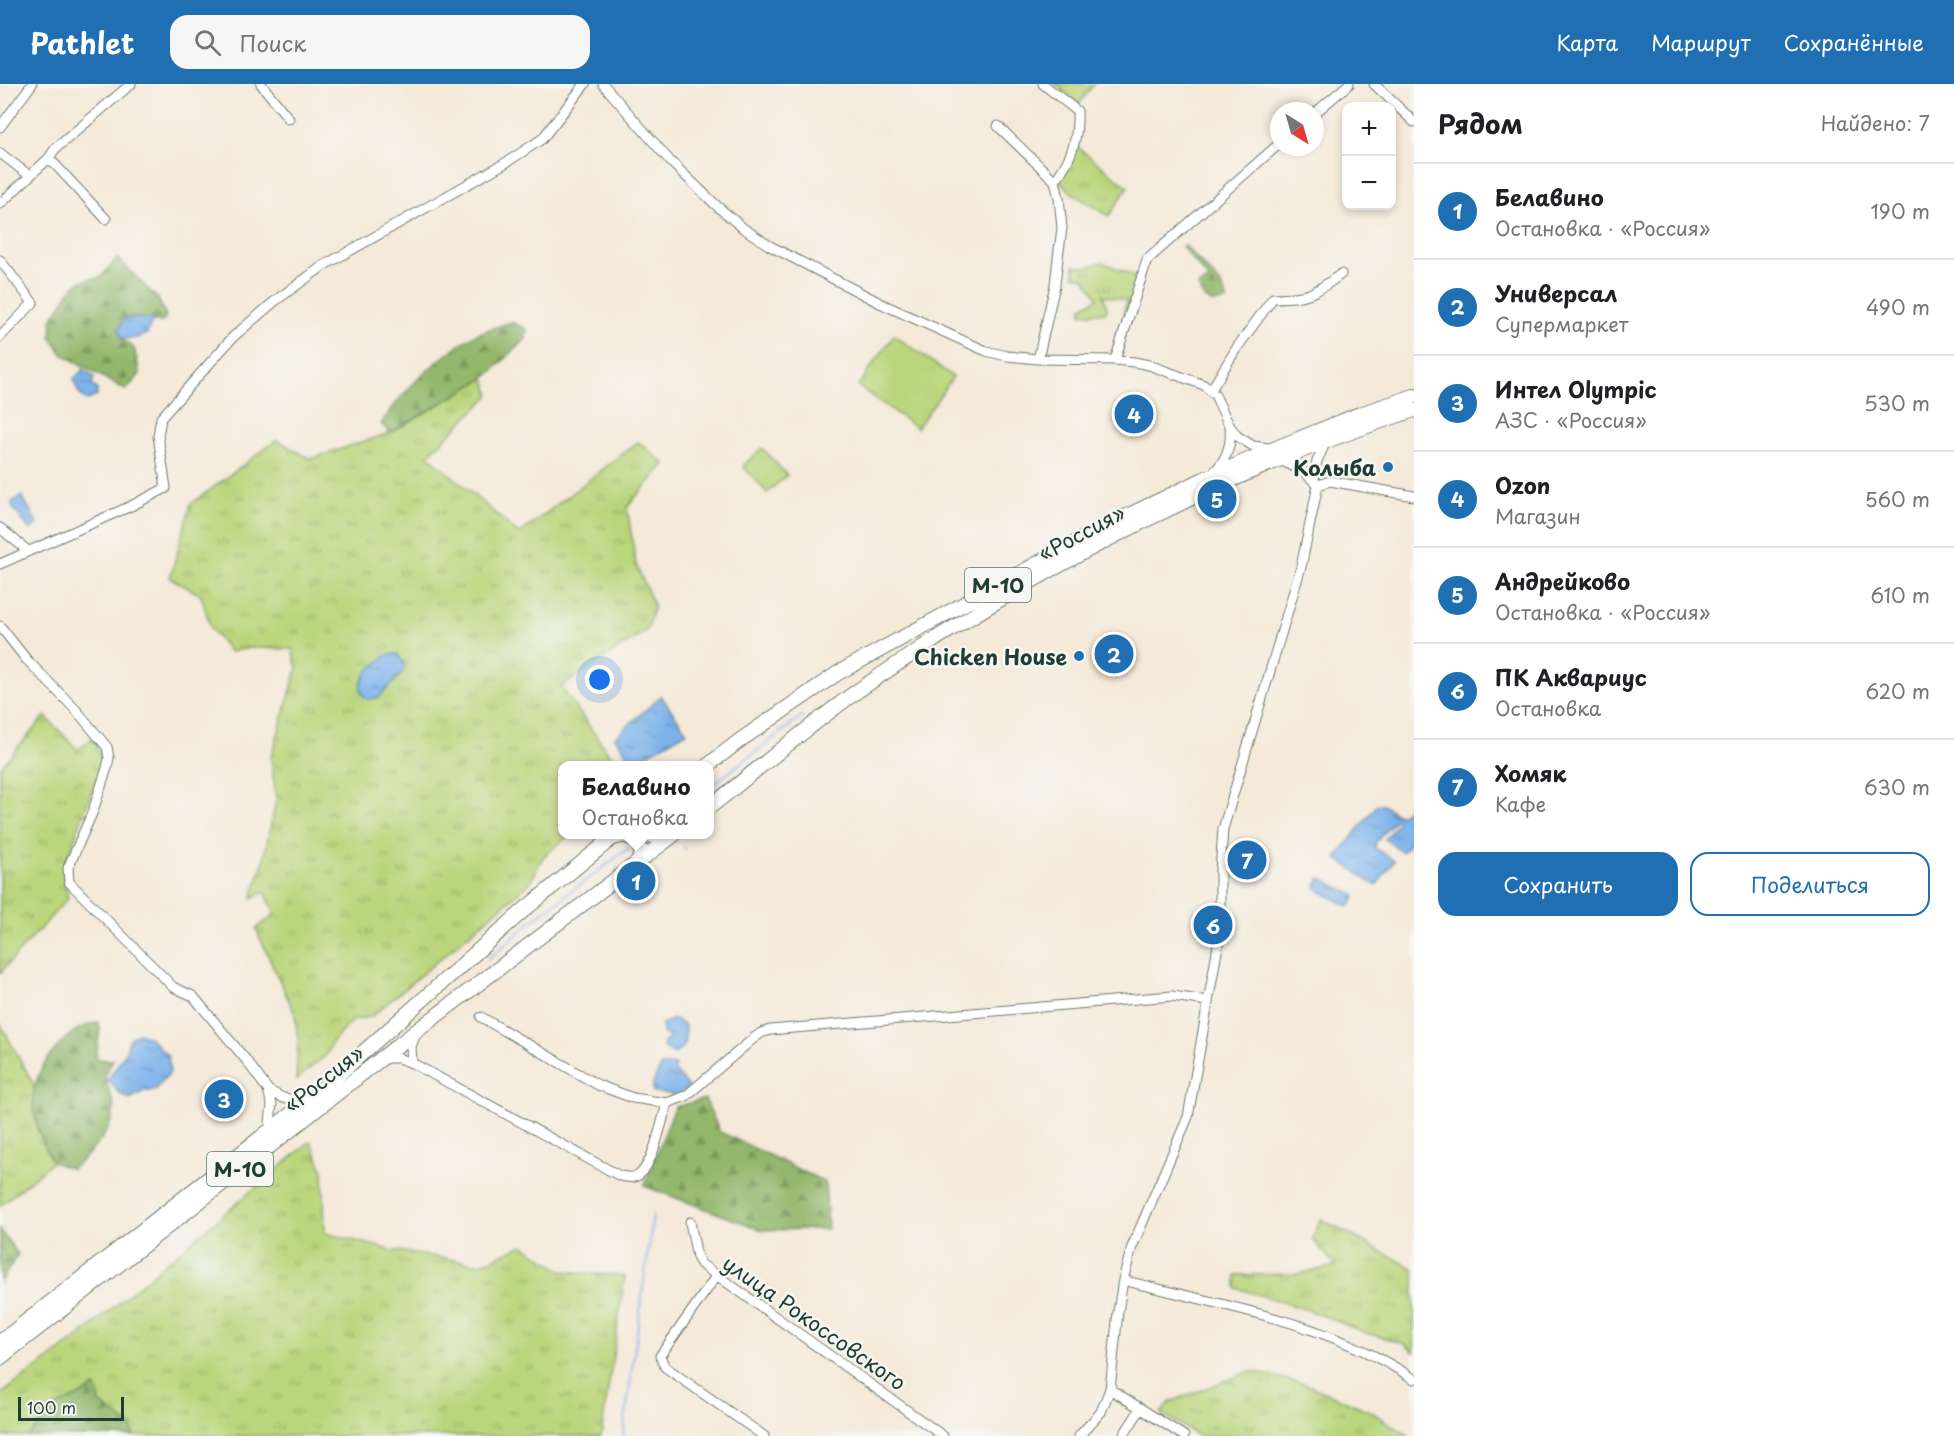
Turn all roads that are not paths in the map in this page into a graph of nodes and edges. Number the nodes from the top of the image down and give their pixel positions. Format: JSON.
{"nodes":[{"id":1,"x":32,"y":84,"type":"edge"},
{"id":2,"x":131,"y":84,"type":"edge"},
{"id":3,"x":261,"y":84,"type":"edge"},
{"id":4,"x":585,"y":84,"type":"edge"},
{"id":5,"x":603,"y":84,"type":"edge"},
{"id":6,"x":1043,"y":84,"type":"edge"},
{"id":7,"x":1348,"y":84,"type":"edge"},
{"id":8,"x":1374,"y":84,"type":"edge"},
{"id":9,"x":1324,"y":104,"type":"edge"},
{"id":10,"x":289,"y":119,"type":"dead end"},
{"id":11,"x":1414,"y":122,"type":"edge"},
{"id":12,"x":998,"y":126,"type":"dead end"},
{"id":13,"x":0,"y":127,"type":"edge"},
{"id":14,"x":1270,"y":152,"type":"edge"},
{"id":15,"x":0,"y":153,"type":"edge"},
{"id":16,"x":49,"y":158,"type":"junction"},
{"id":17,"x":30,"y":176,"type":"junction"},
{"id":18,"x":1055,"y":181,"type":"junction"},
{"id":19,"x":0,"y":204,"type":"edge"},
{"id":20,"x":106,"y":219,"type":"dead end"},
{"id":21,"x":0,"y":260,"type":"edge"},
{"id":22,"x":1341,"y":274,"type":"dead end"},
{"id":23,"x":0,"y":337,"type":"edge"},
{"id":24,"x":1038,"y":359,"type":"junction"},
{"id":25,"x":1115,"y":360,"type":"junction"},
{"id":26,"x":1211,"y":390,"type":"junction"},
{"id":27,"x":1414,"y":396,"type":"edge"},
{"id":28,"x":1414,"y":410,"type":"edge"},
{"id":29,"x":1390,"y":417,"type":"junction"},
{"id":30,"x":1229,"y":425,"type":"junction"},
{"id":31,"x":1281,"y":446,"type":"junction"},
{"id":32,"x":1323,"y":448,"type":"junction"},
{"id":33,"x":1286,"y":463,"type":"junction"},
{"id":34,"x":1204,"y":479,"type":"junction"},
{"id":35,"x":1316,"y":482,"type":"junction"},
{"id":36,"x":1414,"y":496,"type":"edge"},
{"id":37,"x":0,"y":528,"type":"edge"},
{"id":38,"x":28,"y":551,"type":"junction"},
{"id":39,"x":0,"y":564,"type":"edge"},
{"id":40,"x":1051,"y":571,"type":"junction"},
{"id":41,"x":0,"y":627,"type":"edge"},
{"id":42,"x":712,"y":761,"type":"edge"},
{"id":43,"x":714,"y":804,"type":"edge"},
{"id":44,"x":611,"y":839,"type":"edge"},
{"id":45,"x":634,"y":839,"type":"edge"},
{"id":46,"x":668,"y":839,"type":"edge"},
{"id":47,"x":637,"y":864,"type":"junction"},
{"id":48,"x":1208,"y":1001,"type":"junction"},
{"id":49,"x":412,"y":1011,"type":"junction"},
{"id":50,"x":481,"y":1017,"type":"dead end"},
{"id":51,"x":419,"y":1029,"type":"junction"},
{"id":52,"x":381,"y":1059,"type":"junction"},
{"id":53,"x":412,"y":1063,"type":"junction"},
{"id":54,"x":268,"y":1090,"type":"junction"},
{"id":55,"x":298,"y":1100,"type":"junction"},
{"id":56,"x":667,"y":1103,"type":"junction"},
{"id":57,"x":270,"y":1122,"type":"junction"},
{"id":58,"x":250,"y":1146,"type":"junction"},
{"id":59,"x":690,"y":1222,"type":"dead end"},
{"id":60,"x":717,"y":1275,"type":"junction"},
{"id":61,"x":1123,"y":1280,"type":"junction"},
{"id":62,"x":0,"y":1342,"type":"edge"},
{"id":63,"x":0,"y":1358,"type":"edge"},
{"id":64,"x":1414,"y":1379,"type":"edge"},
{"id":65,"x":1110,"y":1389,"type":"junction"},
{"id":66,"x":1141,"y":1408,"type":"junction"},
{"id":67,"x":764,"y":1436,"type":"edge"},
{"id":68,"x":943,"y":1436,"type":"edge"},
{"id":69,"x":1079,"y":1436,"type":"edge"},
{"id":70,"x":1123,"y":1436,"type":"edge"},
{"id":71,"x":1184,"y":1436,"type":"edge"}],
"edges":[{"from":1,"to":13,"type":"street"},
{"from":2,"to":16,"type":"street"},
{"from":3,"to":10,"type":"street"},
{"from":4,"to":38,"type":"street"},
{"from":5,"to":24,"type":"street"},
{"from":6,"to":18,"type":"street"},
{"from":7,"to":9,"type":"street"},
{"from":8,"to":11,"type":"street"},
{"from":12,"to":18,"type":"street"},
{"from":14,"to":25,"type":"street"},
{"from":15,"to":17,"type":"street"},
{"from":16,"to":17,"type":"street"},
{"from":16,"to":20,"type":"street"},
{"from":17,"to":19,"type":"street"},
{"from":18,"to":24,"type":"street"},
{"from":21,"to":23,"type":"street"},
{"from":22,"to":26,"type":"street"},
{"from":24,"to":25,"type":"street"},
{"from":25,"to":26,"type":"street"},
{"from":26,"to":30,"type":"street"},
{"from":27,"to":31,"type":"highway","name":"«Россия»","number":"М-10"},
{"from":28,"to":29,"type":"highway","name":"«Россия»","number":"М-10"},
{"from":29,"to":32,"type":"highway"},
{"from":29,"to":40,"type":"highway","name":"«Россия»","number":"М-10"},
{"from":30,"to":31,"type":"street"},
{"from":30,"to":34,"type":"street"},
{"from":31,"to":34,"type":"highway","name":"«Россия»","number":"М-10"},
{"from":32,"to":33,"type":"highway"},
{"from":32,"to":35,"type":"street"},
{"from":33,"to":35,"type":"street"},
{"from":33,"to":40,"type":"highway"},
{"from":34,"to":42,"type":"highway","name":"«Россия»","number":"М-10"},
{"from":35,"to":36,"type":"street"},
{"from":35,"to":48,"type":"street"},
{"from":37,"to":38,"type":"street"},
{"from":38,"to":39,"type":"street"},
{"from":40,"to":43,"type":"highway","name":"«Россия»","number":"М-10"},
{"from":41,"to":54,"type":"street"},
{"from":44,"to":49,"type":"highway","name":"«Россия»","number":"М-10"},
{"from":45,"to":47,"type":"highway"},
{"from":46,"to":47,"type":"highway","name":"«Россия»","number":"М-10"},
{"from":47,"to":51,"type":"highway","name":"«Россия»","number":"М-10"},
{"from":48,"to":56,"type":"street"},
{"from":48,"to":61,"type":"street"},
{"from":49,"to":55,"type":"highway"},
{"from":49,"to":58,"type":"highway","name":"«Россия»","number":"М-10"},
{"from":50,"to":56,"type":"street"},
{"from":51,"to":52,"type":"highway","name":"«Россия»","number":"М-10"},
{"from":51,"to":53,"type":"street"},
{"from":52,"to":53,"type":"street"},
{"from":52,"to":63,"type":"highway","name":"«Россия»","number":"М-10"},
{"from":53,"to":56,"type":"street"},
{"from":54,"to":55,"type":"street"},
{"from":54,"to":57,"type":"street"},
{"from":55,"to":57,"type":"highway"},
{"from":57,"to":58,"type":"highway"},
{"from":58,"to":62,"type":"highway","name":"«Россия»","number":"М-10"},
{"from":59,"to":60,"type":"street","name":"улица Рокоссовского"},
{"from":60,"to":67,"type":"street"},
{"from":60,"to":68,"type":"street","name":"улица Рокоссовского"},
{"from":61,"to":64,"type":"street"},
{"from":61,"to":65,"type":"street"},
{"from":65,"to":66,"type":"street"},
{"from":65,"to":69,"type":"street"},
{"from":66,"to":70,"type":"street"},
{"from":66,"to":71,"type":"street"}]}
